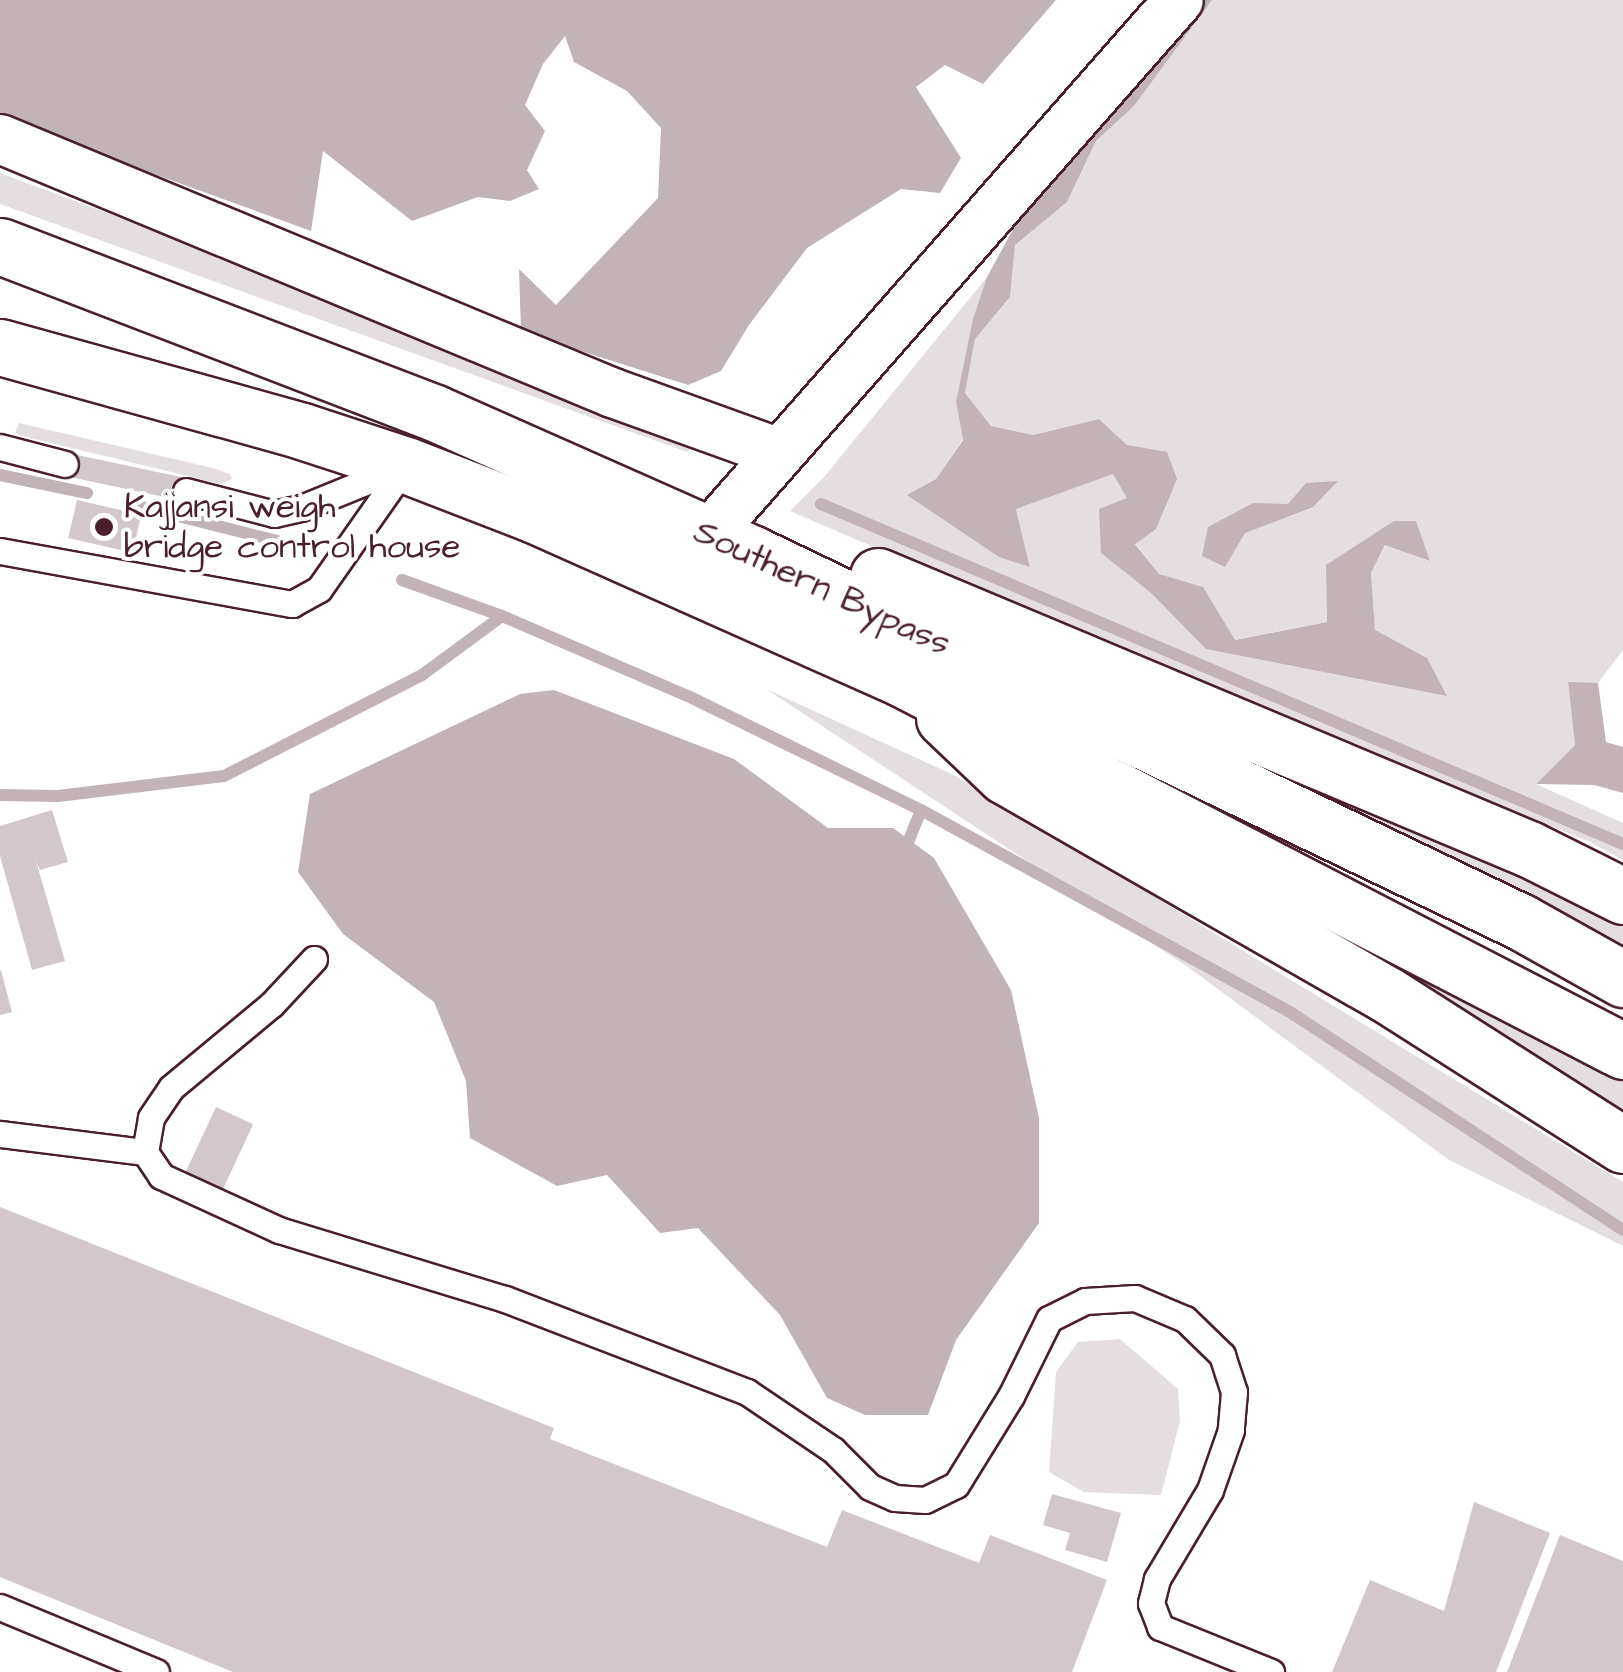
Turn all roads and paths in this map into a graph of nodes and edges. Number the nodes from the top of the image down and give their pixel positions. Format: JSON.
{"nodes":[{"id":1,"x":1178,"y":0,"type":"edge"},
{"id":2,"x":0,"y":139,"type":"edge"},
{"id":3,"x":0,"y":246,"type":"edge"},
{"id":4,"x":0,"y":347,"type":"edge"},
{"id":5,"x":0,"y":447,"type":"edge"},
{"id":6,"x":780,"y":454,"type":"junction"},
{"id":7,"x":64,"y":464,"type":"dead end"},
{"id":8,"x":406,"y":465,"type":"junction"},
{"id":9,"x":186,"y":491,"type":"dead end"},
{"id":10,"x":731,"y":544,"type":"junction"},
{"id":11,"x":0,"y":551,"type":"edge"},
{"id":12,"x":901,"y":678,"type":"junction"},
{"id":13,"x":1623,"y":896,"type":"edge"},
{"id":14,"x":314,"y":959,"type":"dead end"},
{"id":15,"x":1623,"y":979,"type":"edge"},
{"id":16,"x":1623,"y":1051,"type":"edge"},
{"id":17,"x":0,"y":1134,"type":"edge"},
{"id":18,"x":1623,"y":1144,"type":"edge"},
{"id":19,"x":145,"y":1152,"type":"junction"},
{"id":20,"x":0,"y":1608,"type":"edge"},
{"id":21,"x":156,"y":1672,"type":"edge"},
{"id":22,"x":1271,"y":1672,"type":"edge"}],
"edges":[{"from":1,"to":6,"type":"street"},
{"from":2,"to":6,"type":"street"},
{"from":3,"to":10,"type":"highway","name":"Southern Bypass"},
{"from":4,"to":8,"type":"highway","name":"Southern Bypass"},
{"from":5,"to":7,"type":"lane"},
{"from":6,"to":10,"type":"street"},
{"from":8,"to":9,"type":"lane"},
{"from":8,"to":11,"type":"lane"},
{"from":8,"to":12,"type":"highway","name":"Southern Bypass"},
{"from":10,"to":13,"type":"highway"},
{"from":10,"to":15,"type":"highway","name":"Southern Bypass"},
{"from":12,"to":16,"type":"highway","name":"Southern Bypass"},
{"from":12,"to":18,"type":"highway"},
{"from":14,"to":19,"type":"lane"},
{"from":17,"to":19,"type":"lane"},
{"from":19,"to":22,"type":"lane"},
{"from":20,"to":21,"type":"lane"}]}
